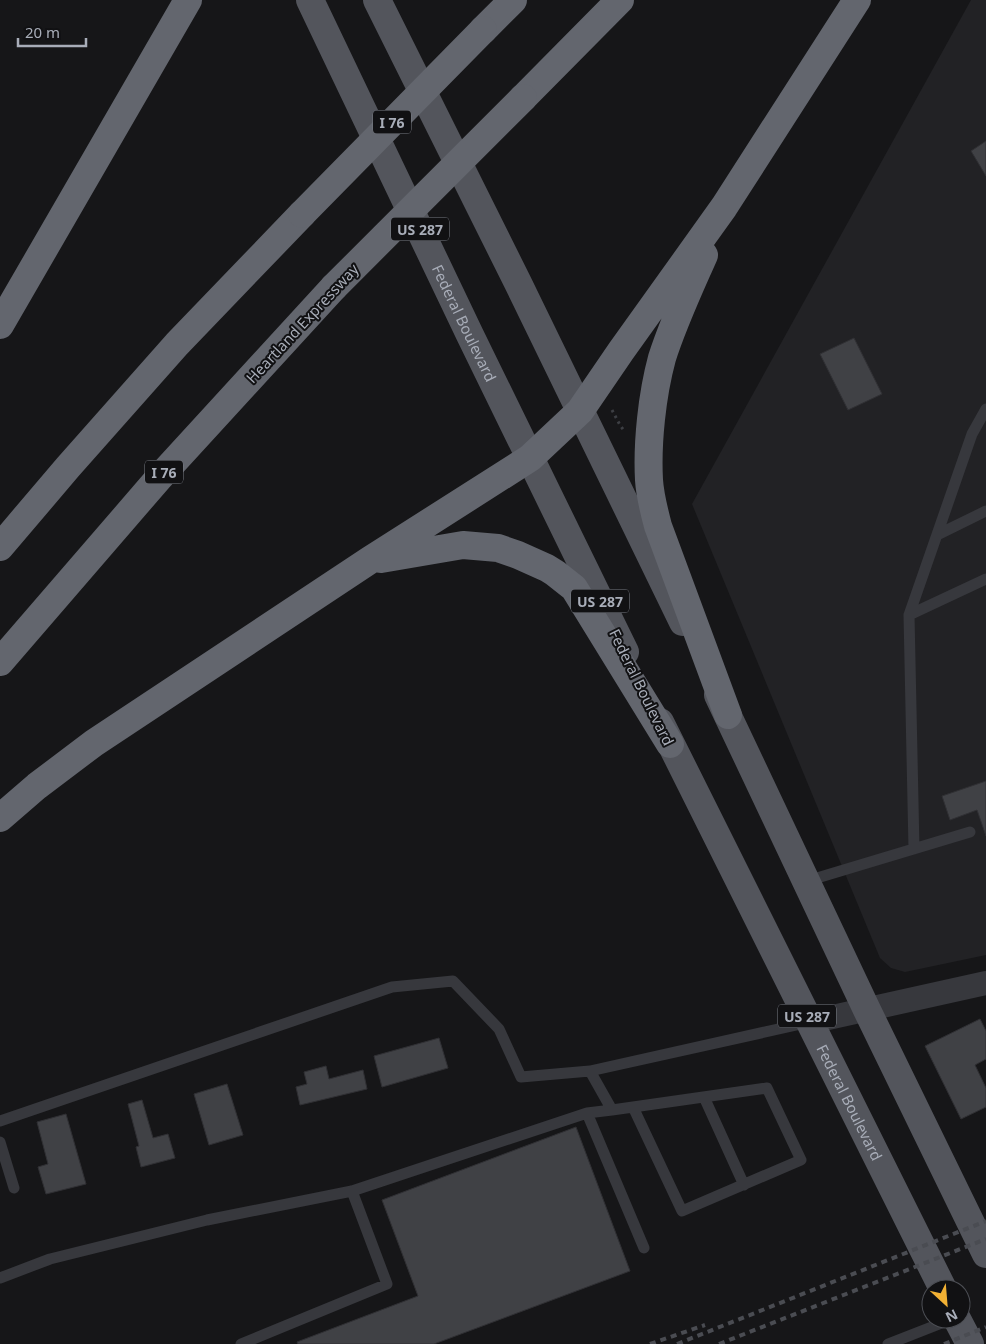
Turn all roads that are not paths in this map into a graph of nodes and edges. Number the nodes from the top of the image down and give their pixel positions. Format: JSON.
{"nodes":[{"id":1,"x":165,"y":0,"type":"edge"},
{"id":2,"x":188,"y":0,"type":"edge"},
{"id":3,"x":310,"y":0,"type":"edge"},
{"id":4,"x":377,"y":0,"type":"edge"},
{"id":5,"x":513,"y":0,"type":"edge"},
{"id":6,"x":620,"y":0,"type":"edge"},
{"id":7,"x":857,"y":0,"type":"edge"},
{"id":8,"x":140,"y":84,"type":"junction"},
{"id":9,"x":724,"y":207,"type":"junction"},
{"id":10,"x":0,"y":324,"type":"edge"},
{"id":11,"x":986,"y":408,"type":"edge"},
{"id":12,"x":580,"y":411,"type":"junction"},
{"id":13,"x":530,"y":458,"type":"junction"},
{"id":14,"x":986,"y":511,"type":"edge"},
{"id":15,"x":937,"y":535,"type":"junction"},
{"id":16,"x":0,"y":547,"type":"edge"},
{"id":17,"x":370,"y":560,"type":"junction"},
{"id":18,"x":986,"y":579,"type":"edge"},
{"id":19,"x":909,"y":615,"type":"junction"},
{"id":20,"x":0,"y":662,"type":"edge"},
{"id":21,"x":728,"y":716,"type":"junction"},
{"id":22,"x":670,"y":744,"type":"junction"},
{"id":23,"x":0,"y":818,"type":"edge"},
{"id":24,"x":970,"y":832,"type":"dead end"},
{"id":25,"x":914,"y":849,"type":"junction"},
{"id":26,"x":807,"y":881,"type":"junction"},
{"id":27,"x":986,"y":983,"type":"edge"},
{"id":28,"x":867,"y":1010,"type":"junction"},
{"id":29,"x":810,"y":1022,"type":"junction"},
{"id":30,"x":590,"y":1071,"type":"junction"},
{"id":31,"x":704,"y":1097,"type":"junction"},
{"id":32,"x":633,"y":1107,"type":"junction"},
{"id":33,"x":612,"y":1110,"type":"junction"},
{"id":34,"x":587,"y":1113,"type":"junction"},
{"id":35,"x":0,"y":1121,"type":"edge"},
{"id":36,"x":0,"y":1142,"type":"edge"},
{"id":37,"x":744,"y":1185,"type":"junction"},
{"id":38,"x":14,"y":1188,"type":"dead end"},
{"id":39,"x":352,"y":1191,"type":"junction"},
{"id":40,"x":644,"y":1248,"type":"dead end"},
{"id":41,"x":986,"y":1254,"type":"edge"},
{"id":42,"x":0,"y":1278,"type":"edge"},
{"id":43,"x":938,"y":1279,"type":"edge"},
{"id":44,"x":926,"y":1329,"type":"edge"},
{"id":45,"x":962,"y":1329,"type":"edge"},
{"id":46,"x":241,"y":1344,"type":"edge"},
{"id":47,"x":888,"y":1344,"type":"edge"},
{"id":48,"x":970,"y":1344,"type":"edge"}],
"edges":[{"from":1,"to":8,"type":"highway"},
{"from":2,"to":8,"type":"highway"},
{"from":3,"to":13,"type":"main road","name":"Federal Boulevard","number":"US 287"},
{"from":4,"to":12,"type":"main road"},
{"from":5,"to":16,"type":"highway","number":"I 76","bridge":true},
{"from":6,"to":20,"type":"highway","name":"Heartland Expressway","number":"I 76","bridge":true},
{"from":7,"to":9,"type":"highway"},
{"from":8,"to":10,"type":"highway"},
{"from":9,"to":12,"type":"highway"},
{"from":9,"to":21,"type":"highway"},
{"from":11,"to":15,"type":"lane"},
{"from":12,"to":13,"type":"highway"},
{"from":12,"to":21,"type":"main road"},
{"from":13,"to":17,"type":"highway"},
{"from":13,"to":22,"type":"main road","name":"Federal Boulevard","number":"US 287"},
{"from":14,"to":15,"type":"lane"},
{"from":15,"to":19,"type":"lane"},
{"from":17,"to":22,"type":"highway"},
{"from":17,"to":23,"type":"highway"},
{"from":18,"to":19,"type":"lane"},
{"from":19,"to":25,"type":"lane"},
{"from":21,"to":26,"type":"main road"},
{"from":22,"to":29,"type":"main road","name":"Federal Boulevard","number":"US 287"},
{"from":24,"to":25,"type":"lane"},
{"from":25,"to":26,"type":"lane"},
{"from":26,"to":28,"type":"main road"},
{"from":27,"to":28,"type":"street"},
{"from":28,"to":29,"type":"street"},
{"from":28,"to":41,"type":"main road"},
{"from":29,"to":30,"type":"lane"},
{"from":29,"to":43,"type":"main road","name":"Federal Boulevard","number":"US 287"},
{"from":30,"to":33,"type":"lane"},
{"from":30,"to":35,"type":"lane"},
{"from":31,"to":32,"type":"lane"},
{"from":31,"to":37,"type":"lane"},
{"from":31,"to":37,"type":"lane"},
{"from":32,"to":33,"type":"lane"},
{"from":32,"to":37,"type":"lane"},
{"from":33,"to":34,"type":"lane"},
{"from":34,"to":39,"type":"lane"},
{"from":34,"to":40,"type":"lane"},
{"from":36,"to":38,"type":"lane"},
{"from":39,"to":42,"type":"lane"},
{"from":39,"to":46,"type":"lane"},
{"from":44,"to":47,"type":"lane"},
{"from":45,"to":48,"type":"main road"}]}
